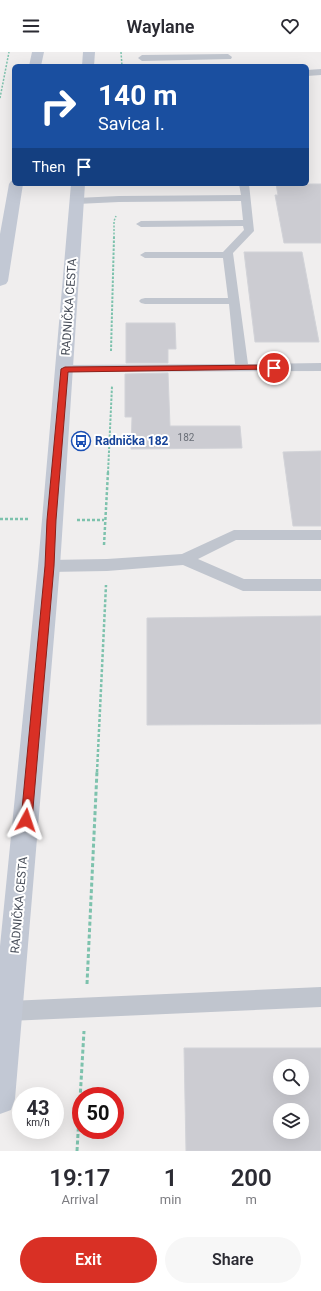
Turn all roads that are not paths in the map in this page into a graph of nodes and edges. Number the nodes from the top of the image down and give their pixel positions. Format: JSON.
{"nodes":[{"id":1,"x":38,"y":52,"type":"edge"},
{"id":2,"x":89,"y":52,"type":"edge"},
{"id":3,"x":228,"y":54,"type":"edge"},
{"id":4,"x":142,"y":58,"type":"dead end"},
{"id":5,"x":35,"y":64,"type":"edge"},
{"id":6,"x":88,"y":64,"type":"edge"},
{"id":7,"x":229,"y":64,"type":"edge"},
{"id":8,"x":309,"y":72,"type":"edge"},
{"id":9,"x":321,"y":72,"type":"edge"},
{"id":10,"x":16,"y":186,"type":"edge"},
{"id":11,"x":78,"y":186,"type":"edge"},
{"id":12,"x":244,"y":186,"type":"edge"},
{"id":13,"x":246,"y":198,"type":"junction"},
{"id":14,"x":77,"y":201,"type":"junction"},
{"id":15,"x":248,"y":223,"type":"junction"},
{"id":16,"x":141,"y":224,"type":"dead end"},
{"id":17,"x":145,"y":254,"type":"dead end"},
{"id":18,"x":228,"y":255,"type":"junction"},
{"id":19,"x":0,"y":282,"type":"edge"},
{"id":20,"x":145,"y":301,"type":"dead end"},
{"id":21,"x":234,"y":301,"type":"junction"},
{"id":22,"x":321,"y":367,"type":"edge"},
{"id":23,"x":242,"y":368,"type":"junction"},
{"id":24,"x":65,"y":369,"type":"junction"},
{"id":25,"x":321,"y":535,"type":"edge"},
{"id":26,"x":184,"y":559,"type":"junction"},
{"id":27,"x":49,"y":566,"type":"junction"},
{"id":28,"x":321,"y":585,"type":"edge"},
{"id":29,"x":321,"y":997,"type":"edge"},
{"id":30,"x":9,"y":1011,"type":"junction"},
{"id":31,"x":0,"y":1099,"type":"edge"}],
"edges":[{"from":1,"to":5,"type":"main road"},
{"from":2,"to":6,"type":"main road"},
{"from":3,"to":4,"type":"lane"},
{"from":3,"to":7,"type":"lane"},
{"from":8,"to":9,"type":"lane"},
{"from":10,"to":19,"type":"main road"},
{"from":11,"to":14,"type":"main road","name":"RADNIČKA CESTA"},
{"from":12,"to":13,"type":"lane"},
{"from":13,"to":14,"type":"lane"},
{"from":13,"to":15,"type":"lane"},
{"from":14,"to":24,"type":"main road","name":"RADNIČKA CESTA"},
{"from":15,"to":16,"type":"lane"},
{"from":15,"to":18,"type":"lane"},
{"from":17,"to":18,"type":"lane"},
{"from":18,"to":21,"type":"lane"},
{"from":20,"to":21,"type":"lane"},
{"from":21,"to":23,"type":"lane"},
{"from":22,"to":23,"type":"lane"},
{"from":23,"to":24,"type":"lane"},
{"from":24,"to":27,"type":"main road","name":"RADNIČKA CESTA"},
{"from":25,"to":26,"type":"lane"},
{"from":26,"to":27,"type":"lane"},
{"from":26,"to":28,"type":"lane"},
{"from":27,"to":30,"type":"main road","name":"RADNIČKA CESTA"},
{"from":29,"to":30,"type":"lane"},
{"from":30,"to":31,"type":"main road","name":"RADNIČKA CESTA"}]}
